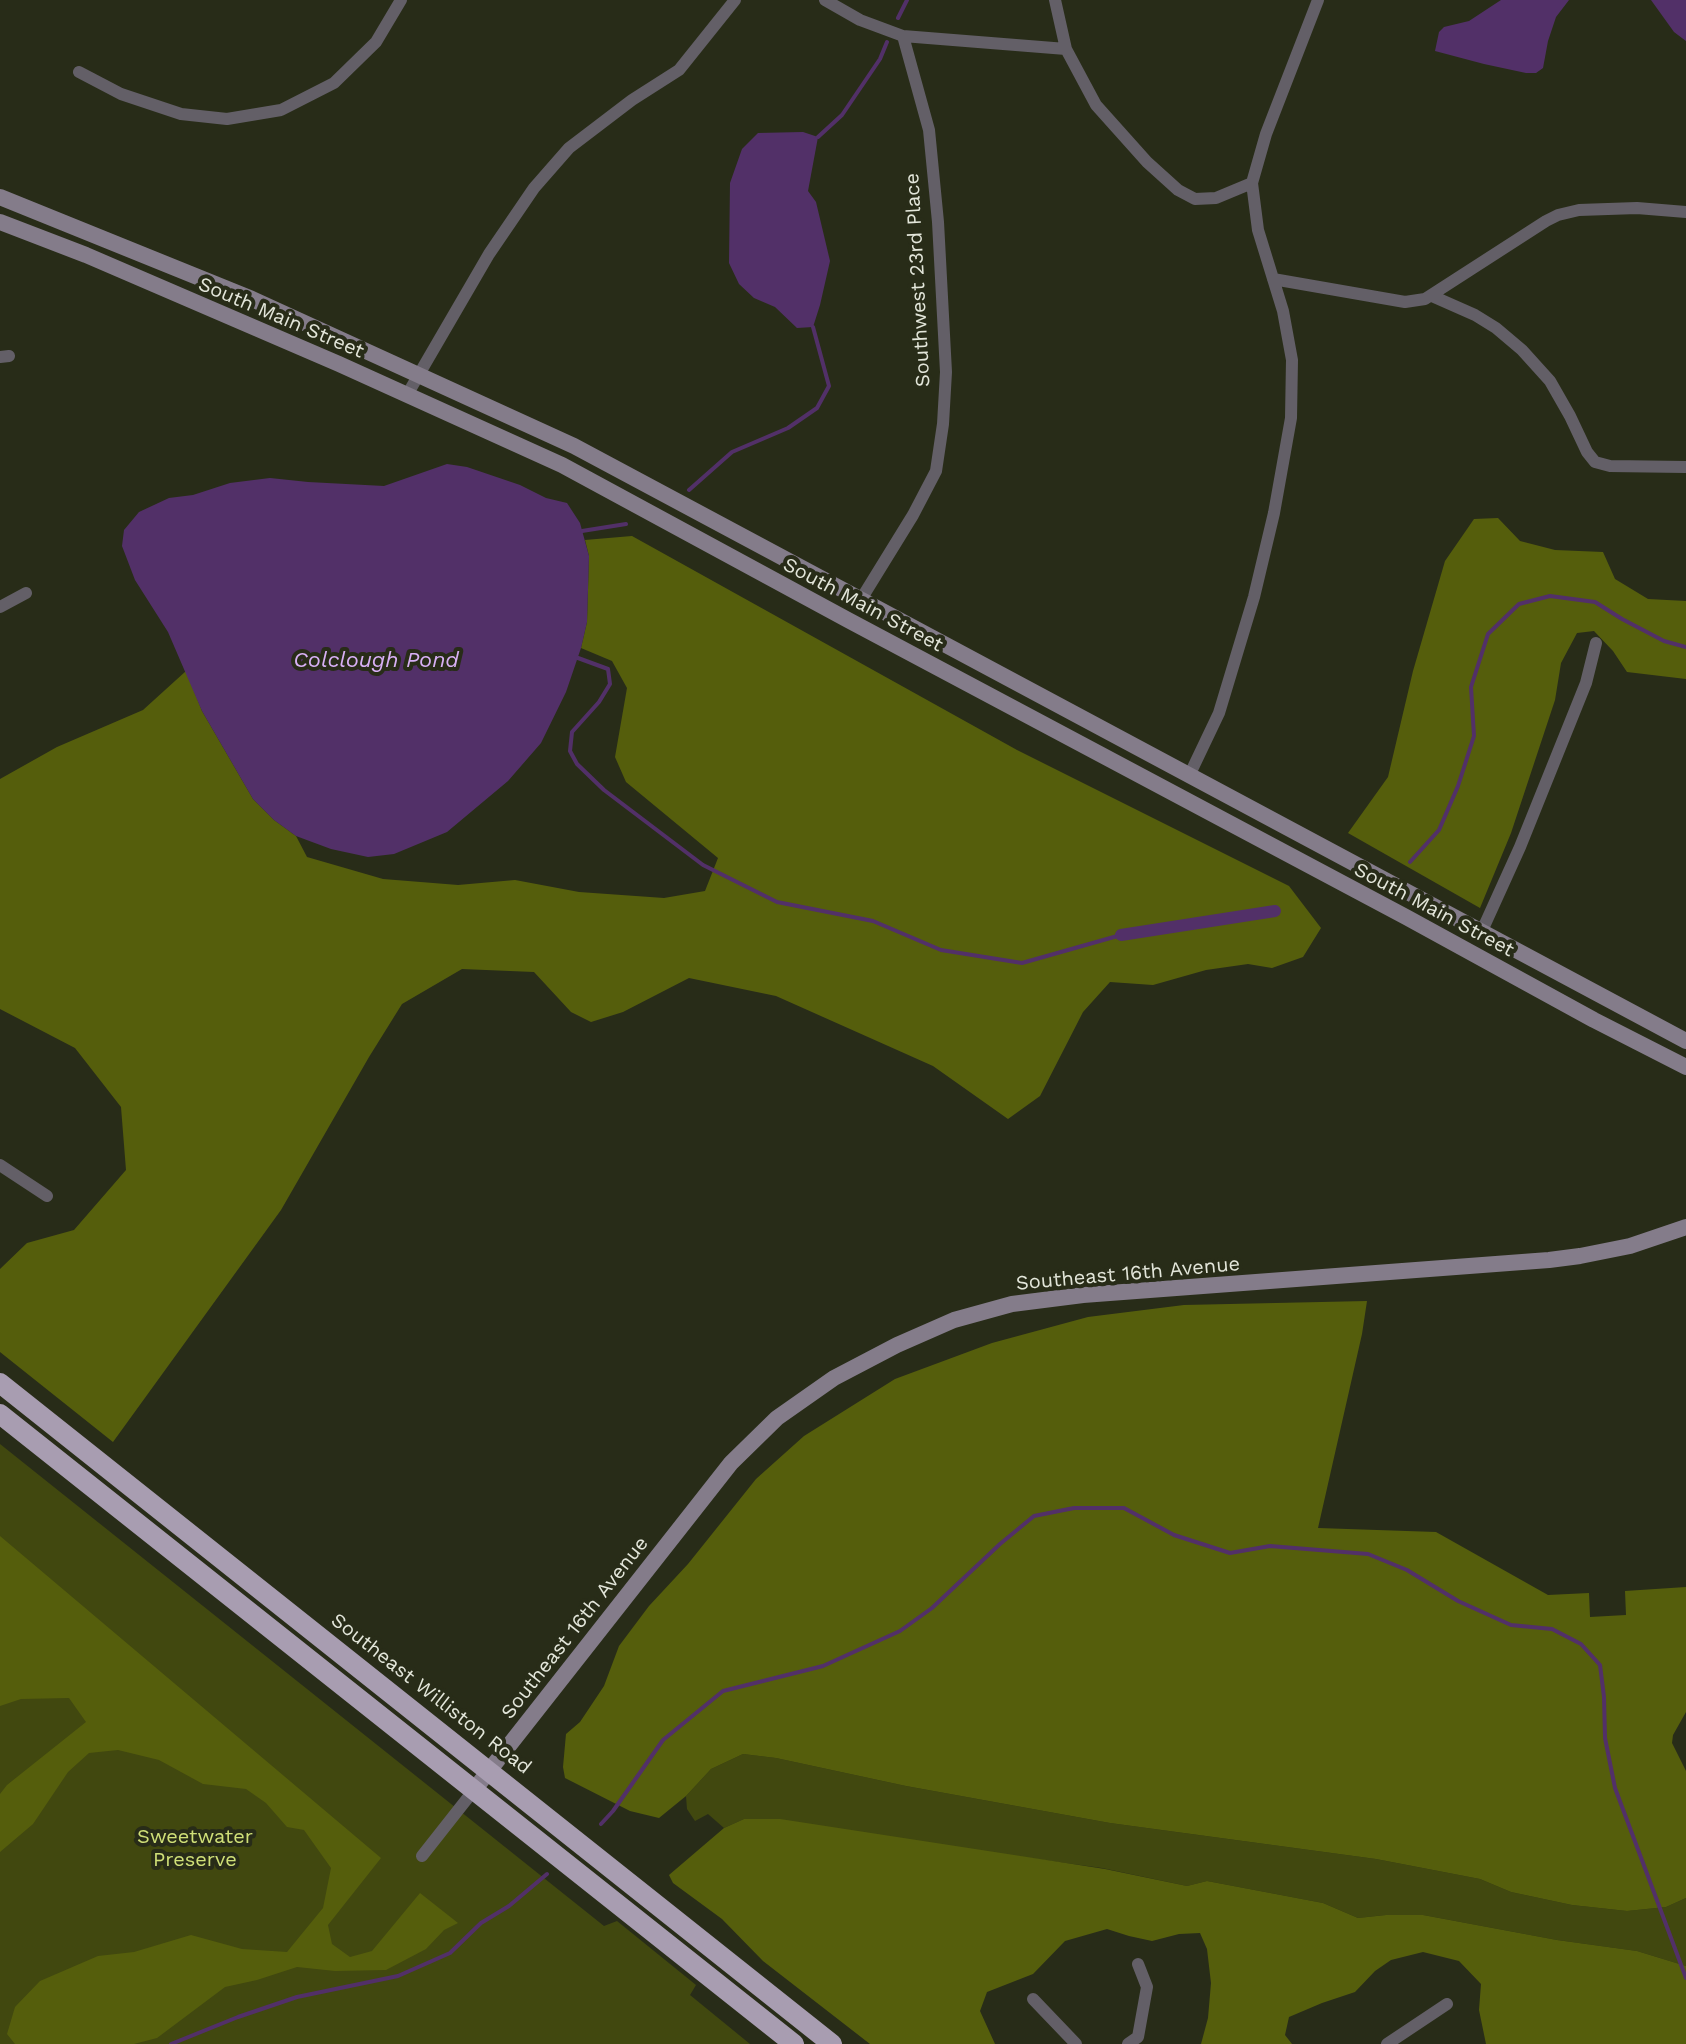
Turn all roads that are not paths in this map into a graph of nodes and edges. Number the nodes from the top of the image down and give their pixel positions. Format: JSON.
{"nodes":[{"id":1,"x":401,"y":0,"type":"edge"},
{"id":2,"x":735,"y":0,"type":"edge"},
{"id":3,"x":825,"y":0,"type":"edge"},
{"id":4,"x":1055,"y":0,"type":"edge"},
{"id":5,"x":1318,"y":0,"type":"edge"},
{"id":6,"x":903,"y":36,"type":"junction"},
{"id":7,"x":1066,"y":49,"type":"junction"},
{"id":8,"x":79,"y":72,"type":"dead end"},
{"id":9,"x":1252,"y":183,"type":"junction"},
{"id":10,"x":0,"y":197,"type":"edge"},
{"id":11,"x":1686,"y":212,"type":"edge"},
{"id":12,"x":0,"y":222,"type":"edge"},
{"id":13,"x":1273,"y":279,"type":"junction"},
{"id":14,"x":1432,"y":296,"type":"junction"},
{"id":15,"x":420,"y":375,"type":"junction"},
{"id":16,"x":407,"y":395,"type":"junction"},
{"id":17,"x":1686,"y":467,"type":"edge"},
{"id":18,"x":26,"y":593,"type":"dead end"},
{"id":19,"x":860,"y":601,"type":"junction"},
{"id":20,"x":0,"y":607,"type":"edge"},
{"id":21,"x":848,"y":620,"type":"junction"},
{"id":22,"x":1596,"y":643,"type":"dead end"},
{"id":23,"x":1189,"y":776,"type":"junction"},
{"id":24,"x":1176,"y":795,"type":"junction"},
{"id":25,"x":1481,"y":933,"type":"junction"},
{"id":26,"x":1470,"y":952,"type":"junction"},
{"id":27,"x":1609,"y":999,"type":"junction"},
{"id":28,"x":1594,"y":1020,"type":"junction"},
{"id":29,"x":1686,"y":1041,"type":"edge"},
{"id":30,"x":1686,"y":1067,"type":"edge"},
{"id":31,"x":0,"y":1165,"type":"edge"},
{"id":32,"x":47,"y":1196,"type":"dead end"},
{"id":33,"x":1686,"y":1227,"type":"edge"},
{"id":34,"x":0,"y":1383,"type":"edge"},
{"id":35,"x":0,"y":1414,"type":"edge"},
{"id":36,"x":489,"y":1770,"type":"junction"},
{"id":37,"x":474,"y":1790,"type":"junction"},
{"id":38,"x":422,"y":1856,"type":"dead end"},
{"id":39,"x":1138,"y":1964,"type":"dead end"},
{"id":40,"x":1033,"y":1999,"type":"dead end"},
{"id":41,"x":1447,"y":2004,"type":"dead end"},
{"id":42,"x":794,"y":2044,"type":"edge"},
{"id":43,"x":832,"y":2044,"type":"edge"},
{"id":44,"x":1076,"y":2044,"type":"edge"},
{"id":45,"x":1128,"y":2044,"type":"edge"},
{"id":46,"x":1387,"y":2044,"type":"edge"}],
"edges":[{"from":1,"to":8,"type":"street"},
{"from":2,"to":15,"type":"street"},
{"from":3,"to":6,"type":"street"},
{"from":4,"to":7,"type":"street"},
{"from":5,"to":9,"type":"street"},
{"from":6,"to":7,"type":"street"},
{"from":6,"to":19,"type":"street","name":"Southwest 23rd Place"},
{"from":7,"to":9,"type":"street"},
{"from":9,"to":13,"type":"street"},
{"from":10,"to":15,"type":"main road","name":"South Main Street"},
{"from":11,"to":14,"type":"street"},
{"from":12,"to":16,"type":"main road","name":"South Main Street"},
{"from":13,"to":14,"type":"street"},
{"from":13,"to":23,"type":"street"},
{"from":14,"to":17,"type":"street"},
{"from":15,"to":16,"type":"street"},
{"from":15,"to":19,"type":"main road","name":"South Main Street"},
{"from":16,"to":21,"type":"main road","name":"South Main Street"},
{"from":18,"to":20,"type":"street"},
{"from":19,"to":21,"type":"main road"},
{"from":19,"to":23,"type":"main road","name":"South Main Street"},
{"from":21,"to":24,"type":"main road","name":"South Main Street"},
{"from":22,"to":25,"type":"street"},
{"from":23,"to":24,"type":"main road"},
{"from":23,"to":25,"type":"main road","name":"South Main Street"},
{"from":24,"to":26,"type":"main road","name":"South Main Street"},
{"from":25,"to":26,"type":"main road"},
{"from":25,"to":27,"type":"main road","name":"South Main Street"},
{"from":26,"to":28,"type":"main road","name":"South Main Street"},
{"from":27,"to":28,"type":"main road"},
{"from":27,"to":29,"type":"main road","name":"South Main Street"},
{"from":28,"to":30,"type":"main road","name":"South Main Street"},
{"from":31,"to":32,"type":"street"},
{"from":33,"to":36,"type":"main road","name":"Southeast 16th Avenue"},
{"from":34,"to":36,"type":"highway","name":"Southeast Williston Road"},
{"from":35,"to":37,"type":"highway"},
{"from":36,"to":37,"type":"main road","name":"Southeast 16th Avenue"},
{"from":36,"to":43,"type":"highway","name":"Southeast Williston Road"},
{"from":37,"to":38,"type":"street","name":"Southeast 16th Avenue"},
{"from":37,"to":42,"type":"highway"},
{"from":39,"to":45,"type":"street"},
{"from":40,"to":44,"type":"street"},
{"from":41,"to":46,"type":"street"}]}
